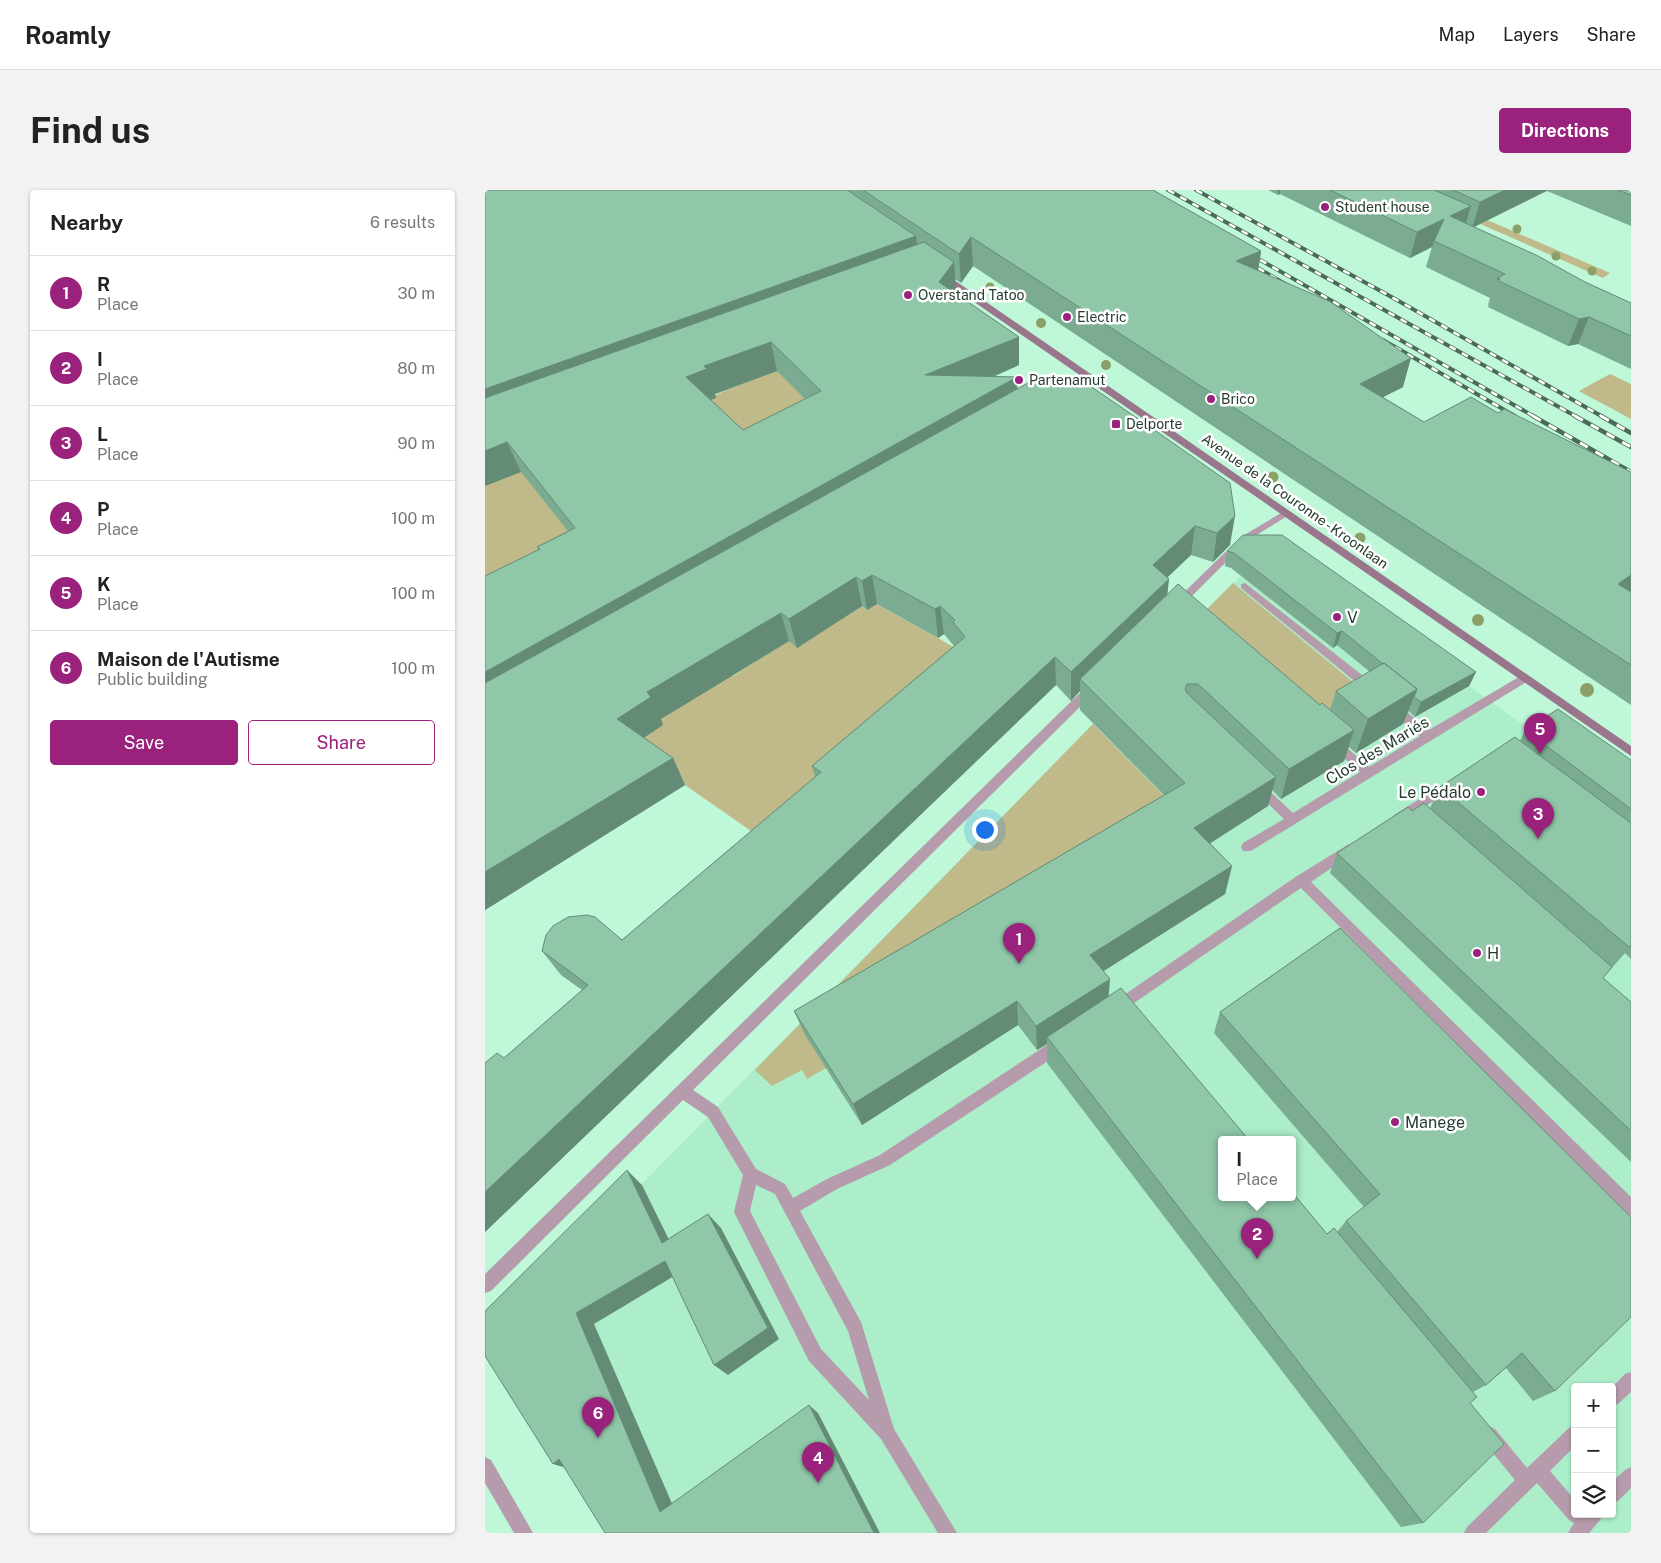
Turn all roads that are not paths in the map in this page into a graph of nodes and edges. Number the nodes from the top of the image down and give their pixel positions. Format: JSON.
{"nodes":[{"id":1,"x":936,"y":272,"type":"edge"},
{"id":2,"x":1286,"y":513,"type":"junction"},
{"id":3,"x":1245,"y":586,"type":"dead end"},
{"id":4,"x":1166,"y":616,"type":"edge"},
{"id":5,"x":1523,"y":678,"type":"junction"},
{"id":6,"x":1102,"y":679,"type":"edge"},
{"id":7,"x":1323,"y":733,"type":"edge"},
{"id":8,"x":1430,"y":737,"type":"junction"},
{"id":9,"x":1631,"y":752,"type":"edge"},
{"id":10,"x":1369,"y":773,"type":"junction"},
{"id":11,"x":1465,"y":775,"type":"edge"},
{"id":12,"x":1251,"y":780,"type":"edge"},
{"id":13,"x":1293,"y":820,"type":"junction"},
{"id":14,"x":1387,"y":825,"type":"edge"},
{"id":15,"x":1364,"y":840,"type":"edge"},
{"id":16,"x":1247,"y":847,"type":"dead end"},
{"id":17,"x":1301,"y":880,"type":"junction"},
{"id":18,"x":1125,"y":1002,"type":"junction"},
{"id":19,"x":1138,"y":1016,"type":"edge"},
{"id":20,"x":1101,"y":1018,"type":"edge"},
{"id":21,"x":1069,"y":1039,"type":"edge"},
{"id":22,"x":682,"y":1091,"type":"junction"},
{"id":23,"x":751,"y":1174,"type":"junction"},
{"id":24,"x":790,"y":1208,"type":"junction"},
{"id":25,"x":1631,"y":1208,"type":"edge"},
{"id":26,"x":485,"y":1285,"type":"edge"},
{"id":27,"x":1631,"y":1380,"type":"edge"},
{"id":28,"x":1616,"y":1394,"type":"edge"},
{"id":29,"x":1475,"y":1419,"type":"edge"},
{"id":30,"x":887,"y":1434,"type":"junction"},
{"id":31,"x":1571,"y":1438,"type":"edge"},
{"id":32,"x":485,"y":1466,"type":"edge"},
{"id":33,"x":1533,"y":1475,"type":"junction"},
{"id":34,"x":1631,"y":1476,"type":"edge"},
{"id":35,"x":1616,"y":1492,"type":"edge"},
{"id":36,"x":1583,"y":1522,"type":"edge"},
{"id":37,"x":524,"y":1533,"type":"edge"},
{"id":38,"x":948,"y":1533,"type":"edge"},
{"id":39,"x":1473,"y":1533,"type":"edge"}],
"edges":[{"from":1,"to":2,"type":"main road","name":"Avenue de la Couronne - Kroonlaan"},
{"from":2,"to":4,"type":"street"},
{"from":2,"to":5,"type":"main road","name":"Avenue de la Couronne - Kroonlaan"},
{"from":3,"to":8,"type":"street"},
{"from":5,"to":8,"type":"street","name":"Clos des Mariés"},
{"from":5,"to":9,"type":"main road","name":"Avenue de la Couronne - Kroonlaan"},
{"from":6,"to":22,"type":"street"},
{"from":7,"to":10,"type":"street"},
{"from":8,"to":10,"type":"street","name":"Clos des Mariés"},
{"from":10,"to":13,"type":"street","name":"Clos des Mariés"},
{"from":11,"to":14,"type":"street"},
{"from":12,"to":13,"type":"street"},
{"from":13,"to":16,"type":"street","name":"Clos des Mariés"},
{"from":15,"to":17,"type":"street"},
{"from":17,"to":18,"type":"street"},
{"from":17,"to":25,"type":"street"},
{"from":18,"to":19,"type":"street"},
{"from":18,"to":20,"type":"street"},
{"from":21,"to":24,"type":"street"},
{"from":22,"to":23,"type":"street"},
{"from":22,"to":26,"type":"street"},
{"from":23,"to":24,"type":"street"},
{"from":23,"to":30,"type":"street"},
{"from":24,"to":30,"type":"street"},
{"from":27,"to":28,"type":"street"},
{"from":29,"to":33,"type":"street"},
{"from":30,"to":38,"type":"street"},
{"from":31,"to":33,"type":"street"},
{"from":32,"to":37,"type":"street"},
{"from":33,"to":36,"type":"street"},
{"from":33,"to":39,"type":"street"},
{"from":34,"to":35,"type":"street"}]}
